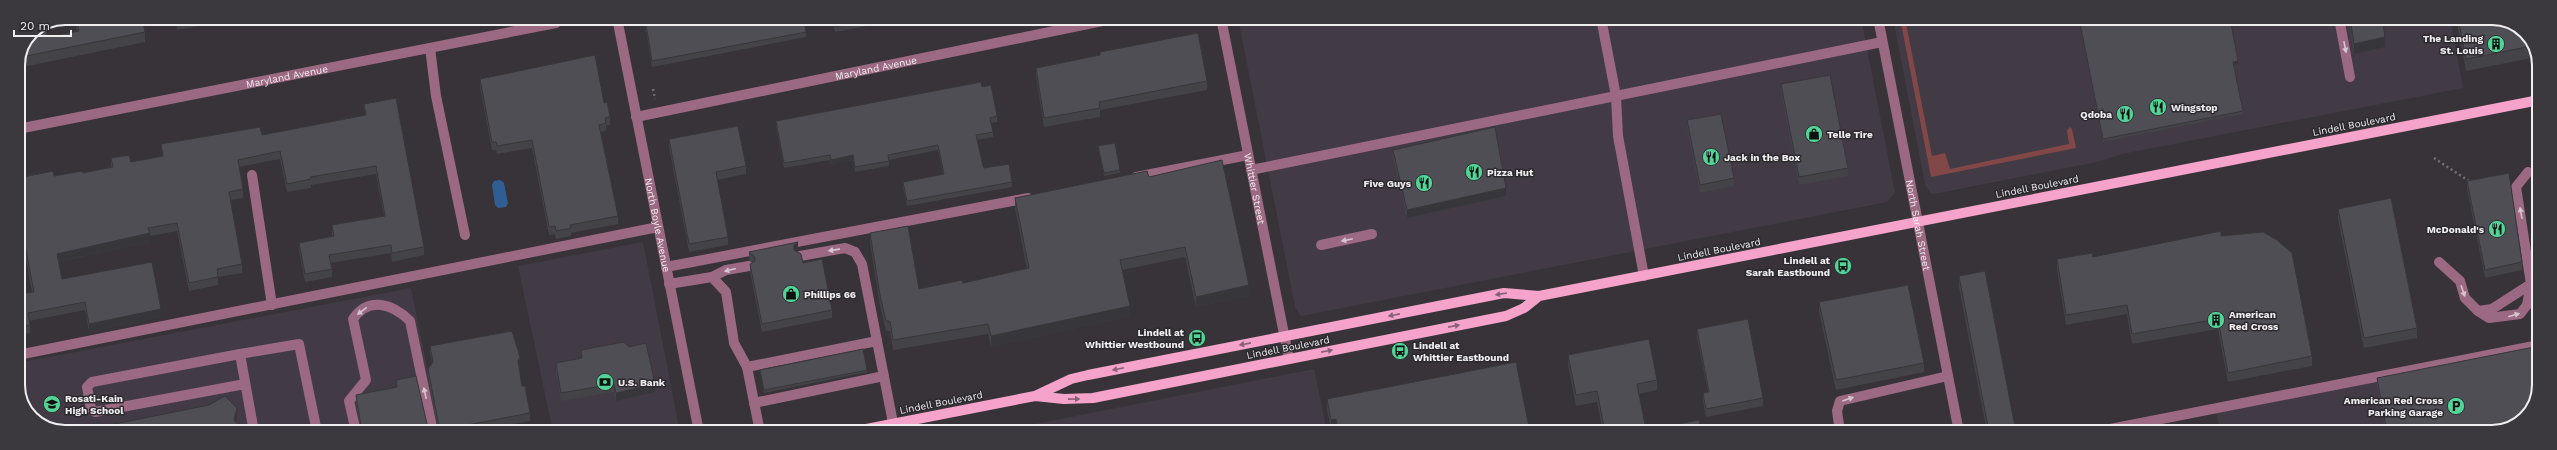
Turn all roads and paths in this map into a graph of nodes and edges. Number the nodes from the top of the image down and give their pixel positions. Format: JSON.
{"nodes":[{"id":1,"x":546,"y":25,"type":"edge"},
{"id":2,"x":618,"y":25,"type":"edge"},
{"id":3,"x":1083,"y":25,"type":"edge"},
{"id":4,"x":1222,"y":25,"type":"edge"},
{"id":5,"x":1602,"y":25,"type":"edge"},
{"id":6,"x":1879,"y":25,"type":"edge"},
{"id":7,"x":2340,"y":25,"type":"edge"},
{"id":8,"x":1882,"y":42,"type":"junction"},
{"id":9,"x":430,"y":48,"type":"junction"},
{"id":10,"x":2350,"y":76,"type":"dead end"},
{"id":11,"x":1616,"y":96,"type":"junction"},
{"id":12,"x":2532,"y":101,"type":"edge"},
{"id":13,"x":636,"y":117,"type":"junction"},
{"id":14,"x":25,"y":128,"type":"edge"},
{"id":15,"x":1248,"y":155,"type":"junction"},
{"id":16,"x":2434,"y":158,"type":"dead end"},
{"id":17,"x":1251,"y":170,"type":"junction"},
{"id":18,"x":2528,"y":172,"type":"dead end"},
{"id":19,"x":252,"y":175,"type":"dead end"},
{"id":20,"x":1124,"y":179,"type":"edge"},
{"id":21,"x":2480,"y":181,"type":"edge"},
{"id":22,"x":1038,"y":196,"type":"edge"},
{"id":23,"x":1918,"y":222,"type":"junction"},
{"id":24,"x":658,"y":227,"type":"junction"},
{"id":25,"x":1372,"y":234,"type":"dead end"},
{"id":26,"x":465,"y":235,"type":"dead end"},
{"id":27,"x":1321,"y":245,"type":"dead end"},
{"id":28,"x":800,"y":256,"type":"edge"},
{"id":29,"x":2439,"y":262,"type":"dead end"},
{"id":30,"x":749,"y":266,"type":"edge"},
{"id":31,"x":666,"y":267,"type":"junction"},
{"id":32,"x":1644,"y":276,"type":"junction"},
{"id":33,"x":712,"y":277,"type":"junction"},
{"id":34,"x":669,"y":284,"type":"junction"},
{"id":35,"x":2531,"y":284,"type":"junction"},
{"id":36,"x":1539,"y":296,"type":"junction"},
{"id":37,"x":272,"y":305,"type":"junction"},
{"id":38,"x":2478,"y":311,"type":"junction"},
{"id":39,"x":1284,"y":336,"type":"junction"},
{"id":40,"x":877,"y":341,"type":"junction"},
{"id":41,"x":2532,"y":346,"type":"edge"},
{"id":42,"x":25,"y":354,"type":"edge"},
{"id":43,"x":240,"y":354,"type":"junction"},
{"id":44,"x":1289,"y":359,"type":"junction"},
{"id":45,"x":747,"y":367,"type":"junction"},
{"id":46,"x":884,"y":376,"type":"junction"},
{"id":47,"x":1948,"y":376,"type":"junction"},
{"id":48,"x":245,"y":384,"type":"junction"},
{"id":49,"x":1035,"y":396,"type":"junction"},
{"id":50,"x":754,"y":403,"type":"junction"},
{"id":51,"x":893,"y":423,"type":"junction"},
{"id":52,"x":253,"y":425,"type":"edge"},
{"id":53,"x":316,"y":425,"type":"edge"},
{"id":54,"x":355,"y":425,"type":"edge"},
{"id":55,"x":432,"y":425,"type":"edge"},
{"id":56,"x":698,"y":425,"type":"edge"},
{"id":57,"x":759,"y":425,"type":"edge"},
{"id":58,"x":884,"y":425,"type":"edge"},
{"id":59,"x":1839,"y":425,"type":"edge"},
{"id":60,"x":1958,"y":425,"type":"edge"},
{"id":61,"x":2131,"y":425,"type":"edge"}],
"edges":[{"from":1,"to":9,"type":"street","name":"Maryland Avenue"},
{"from":2,"to":13,"type":"street","name":"North Boyle Avenue"},
{"from":3,"to":13,"type":"street","name":"Maryland Avenue"},
{"from":4,"to":15,"type":"street","name":"Whittier Street"},
{"from":5,"to":11,"type":"street"},
{"from":6,"to":8,"type":"street","name":"North Sarah Street"},
{"from":7,"to":10,"type":"street","one_way":true},
{"from":8,"to":11,"type":"street"},
{"from":8,"to":23,"type":"street","name":"North Sarah Street"},
{"from":9,"to":14,"type":"street","name":"Maryland Avenue"},
{"from":9,"to":26,"type":"street"},
{"from":11,"to":17,"type":"street"},
{"from":11,"to":32,"type":"street"},
{"from":12,"to":23,"type":"main road","name":"Lindell Boulevard"},
{"from":13,"to":24,"type":"street","name":"North Boyle Avenue"},
{"from":15,"to":17,"type":"street","name":"Whittier Street"},
{"from":15,"to":20,"type":"street"},
{"from":16,"to":21,"type":"path"},
{"from":17,"to":39,"type":"street","name":"Whittier Street"},
{"from":35,"to":18,"type":"street","one_way":true},
{"from":19,"to":37,"type":"street"},
{"from":22,"to":31,"type":"street"},
{"from":23,"to":32,"type":"main road","name":"Lindell Boulevard"},
{"from":23,"to":47,"type":"street","name":"North Sarah Street"},
{"from":24,"to":31,"type":"street","name":"North Boyle Avenue"},
{"from":24,"to":37,"type":"street"},
{"from":25,"to":27,"type":"street","one_way":true},
{"from":40,"to":28,"type":"street","one_way":true},
{"from":29,"to":38,"type":"street","one_way":true},
{"from":30,"to":33,"type":"street","one_way":true},
{"from":31,"to":34,"type":"street","name":"North Boyle Avenue"},
{"from":32,"to":36,"type":"main road","name":"Lindell Boulevard"},
{"from":33,"to":34,"type":"street"},
{"from":33,"to":45,"type":"street"},
{"from":34,"to":56,"type":"street","name":"North Boyle Avenue"},
{"from":35,"to":38,"type":"street"},
{"from":38,"to":35,"type":"street","one_way":true},
{"from":36,"to":39,"type":"main road","name":"Lindell Boulevard","one_way":true},
{"from":44,"to":36,"type":"main road","name":"Lindell Boulevard","one_way":true},
{"from":37,"to":42,"type":"street"},
{"from":39,"to":44,"type":"street","name":"Whittier Street"},
{"from":39,"to":49,"type":"main road","name":"Lindell Boulevard","one_way":true},
{"from":40,"to":45,"type":"street"},
{"from":40,"to":46,"type":"street"},
{"from":41,"to":61,"type":"street"},
{"from":43,"to":48,"type":"street"},
{"from":43,"to":48,"type":"street"},
{"from":43,"to":53,"type":"street"},
{"from":49,"to":44,"type":"main road","name":"Lindell Boulevard","one_way":true},
{"from":45,"to":50,"type":"street"},
{"from":46,"to":50,"type":"street"},
{"from":46,"to":51,"type":"street"},
{"from":59,"to":47,"type":"street","one_way":true},
{"from":47,"to":60,"type":"street","name":"North Sarah Street"},
{"from":48,"to":52,"type":"street"},
{"from":49,"to":51,"type":"main road","name":"Lindell Boulevard"},
{"from":50,"to":57,"type":"street"},
{"from":51,"to":58,"type":"main road","name":"Lindell Boulevard"},
{"from":55,"to":54,"type":"street","one_way":true}]}
